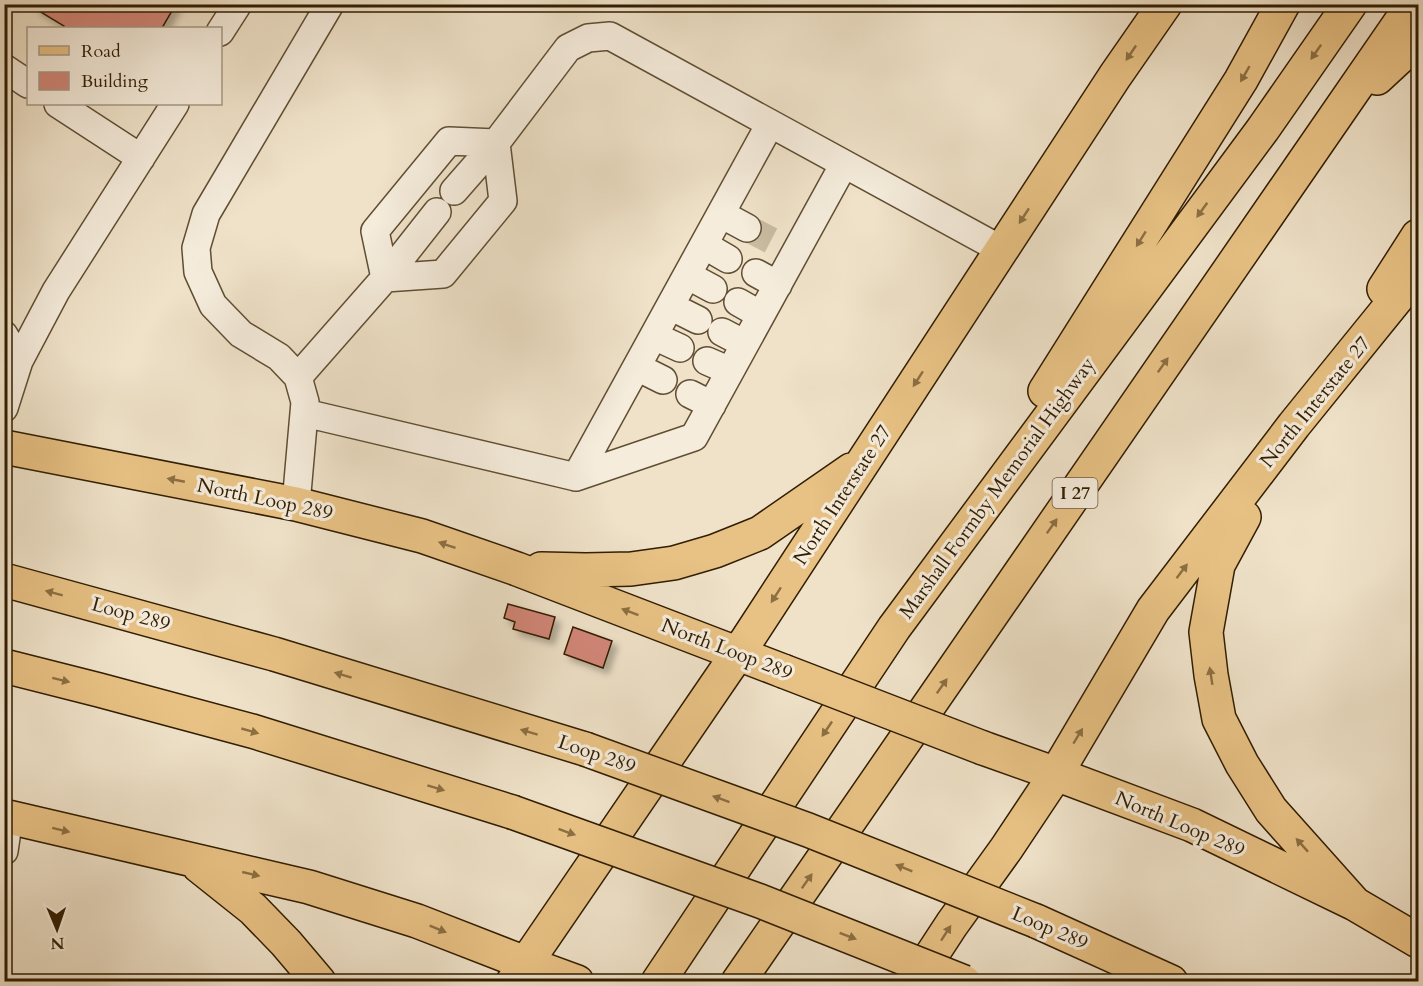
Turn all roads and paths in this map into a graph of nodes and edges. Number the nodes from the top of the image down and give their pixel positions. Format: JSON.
{"nodes":[{"id":1,"x":238,"y":4,"type":"edge"},
{"id":2,"x":330,"y":4,"type":"edge"},
{"id":3,"x":1165,"y":4,"type":"edge"},
{"id":4,"x":1283,"y":4,"type":"edge"},
{"id":5,"x":1350,"y":4,"type":"edge"},
{"id":6,"x":1413,"y":4,"type":"edge"},
{"id":7,"x":222,"y":29,"type":"edge"},
{"id":8,"x":1419,"y":40,"type":"edge"},
{"id":9,"x":4,"y":68,"type":"edge"},
{"id":10,"x":27,"y":83,"type":"edge"},
{"id":11,"x":60,"y":105,"type":"edge"},
{"id":12,"x":174,"y":105,"type":"edge"},
{"id":13,"x":1335,"y":115,"type":"junction"},
{"id":14,"x":770,"y":124,"type":"junction"},
{"id":15,"x":496,"y":143,"type":"junction"},
{"id":16,"x":141,"y":158,"type":"junction"},
{"id":17,"x":844,"y":164,"type":"junction"},
{"id":18,"x":454,"y":191,"type":"dead end"},
{"id":19,"x":437,"y":212,"type":"dead end"},
{"id":20,"x":721,"y":214,"type":"junction"},
{"id":21,"x":747,"y":228,"type":"tunnel mouth"},
{"id":22,"x":1419,"y":236,"type":"edge"},
{"id":23,"x":704,"y":245,"type":"junction"},
{"id":24,"x":1002,"y":250,"type":"junction"},
{"id":25,"x":728,"y":259,"type":"dead end"},
{"id":26,"x":1419,"y":272,"type":"edge"},
{"id":27,"x":687,"y":275,"type":"junction"},
{"id":28,"x":385,"y":278,"type":"junction"},
{"id":29,"x":713,"y":289,"type":"dead end"},
{"id":30,"x":670,"y":306,"type":"junction"},
{"id":31,"x":698,"y":320,"type":"dead end"},
{"id":32,"x":722,"y":332,"type":"dead end"},
{"id":33,"x":4,"y":334,"type":"edge"},
{"id":34,"x":654,"y":336,"type":"junction"},
{"id":35,"x":746,"y":344,"type":"junction"},
{"id":36,"x":680,"y":348,"type":"dead end"},
{"id":37,"x":19,"y":361,"type":"junction"},
{"id":38,"x":636,"y":367,"type":"junction"},
{"id":39,"x":298,"y":377,"type":"junction"},
{"id":40,"x":663,"y":380,"type":"dead end"},
{"id":41,"x":4,"y":408,"type":"edge"},
{"id":42,"x":305,"y":413,"type":"junction"},
{"id":43,"x":1294,"y":425,"type":"junction"},
{"id":44,"x":4,"y":447,"type":"edge"},
{"id":45,"x":867,"y":458,"type":"junction"},
{"id":46,"x":576,"y":477,"type":"junction"},
{"id":47,"x":296,"y":504,"type":"junction"},
{"id":48,"x":517,"y":569,"type":"junction"},
{"id":49,"x":4,"y":580,"type":"edge"},
{"id":50,"x":894,"y":628,"type":"junction"},
{"id":51,"x":738,"y":653,"type":"junction"},
{"id":52,"x":4,"y":666,"type":"edge"},
{"id":53,"x":1056,"y":774,"type":"junction"},
{"id":54,"x":7,"y":817,"type":"edge"},
{"id":55,"x":4,"y":851,"type":"edge"},
{"id":56,"x":193,"y":861,"type":"junction"},
{"id":57,"x":1355,"y":904,"type":"junction"},
{"id":58,"x":1419,"y":941,"type":"edge"},
{"id":59,"x":519,"y":972,"type":"edge"},
{"id":60,"x":319,"y":981,"type":"edge"},
{"id":61,"x":577,"y":981,"type":"edge"},
{"id":62,"x":658,"y":981,"type":"edge"},
{"id":63,"x":738,"y":981,"type":"edge"},
{"id":64,"x":914,"y":981,"type":"edge"},
{"id":65,"x":964,"y":981,"type":"edge"},
{"id":66,"x":1171,"y":981,"type":"edge"}],
"edges":[{"from":1,"to":7,"type":"lane"},
{"from":2,"to":39,"type":"lane"},
{"from":3,"to":24,"type":"main road","name":"North Interstate 27","one_way":true},
{"from":4,"to":50,"type":"main road","one_way":true},
{"from":5,"to":50,"type":"main road","name":"Marshall Formby Memorial Highway","one_way":true},
{"from":6,"to":13,"type":"main road","number":"I 27"},
{"from":8,"to":13,"type":"main road"},
{"from":9,"to":10,"type":"lane"},
{"from":11,"to":16,"type":"lane"},
{"from":12,"to":16,"type":"lane"},
{"from":63,"to":13,"type":"main road","number":"I 27","one_way":true},
{"from":14,"to":15,"type":"lane"},
{"from":14,"to":17,"type":"lane"},
{"from":14,"to":20,"type":"lane"},
{"from":15,"to":18,"type":"lane"},
{"from":15,"to":28,"type":"lane"},
{"from":15,"to":28,"type":"lane"},
{"from":16,"to":37,"type":"lane"},
{"from":17,"to":24,"type":"lane"},
{"from":17,"to":35,"type":"lane"},
{"from":19,"to":28,"type":"lane"},
{"from":20,"to":21,"type":"lane"},
{"from":20,"to":23,"type":"lane"},
{"from":22,"to":43,"type":"main road"},
{"from":23,"to":25,"type":"lane"},
{"from":23,"to":27,"type":"lane"},
{"from":24,"to":45,"type":"main road","name":"North Interstate 27","one_way":true},
{"from":26,"to":43,"type":"main road","name":"North Interstate 27"},
{"from":27,"to":29,"type":"lane"},
{"from":27,"to":30,"type":"lane"},
{"from":28,"to":39,"type":"lane"},
{"from":30,"to":31,"type":"lane"},
{"from":30,"to":34,"type":"lane"},
{"from":32,"to":35,"type":"lane"},
{"from":33,"to":37,"type":"lane"},
{"from":34,"to":36,"type":"lane"},
{"from":34,"to":38,"type":"lane"},
{"from":35,"to":46,"type":"lane"},
{"from":37,"to":41,"type":"lane"},
{"from":38,"to":40,"type":"lane"},
{"from":38,"to":46,"type":"lane"},
{"from":39,"to":42,"type":"lane"},
{"from":42,"to":46,"type":"lane"},
{"from":42,"to":47,"type":"lane"},
{"from":53,"to":43,"type":"main road","name":"North Interstate 27","one_way":true},
{"from":57,"to":43,"type":"main road","one_way":true},
{"from":47,"to":44,"type":"main road","name":"North Loop 289","one_way":true},
{"from":45,"to":48,"type":"main road"},
{"from":45,"to":51,"type":"main road","name":"North Interstate 27","one_way":true},
{"from":48,"to":47,"type":"main road","name":"North Loop 289","one_way":true},
{"from":51,"to":48,"type":"main road","name":"North Loop 289","one_way":true},
{"from":66,"to":49,"type":"main road","name":"Loop 289","one_way":true,"bridge":true},
{"from":50,"to":62,"type":"main road","name":"Marshall Formby Memorial Highway","one_way":true},
{"from":51,"to":53,"type":"main road","name":"North Loop 289","bridge":true},
{"from":51,"to":59,"type":"main road","name":"North Interstate 27"},
{"from":52,"to":65,"type":"main road","one_way":true,"bridge":true},
{"from":53,"to":57,"type":"main road","name":"North Loop 289"},
{"from":64,"to":53,"type":"main road","name":"North Interstate 27","one_way":true},
{"from":54,"to":55,"type":"lane"},
{"from":54,"to":56,"type":"main road","one_way":true},
{"from":56,"to":59,"type":"main road","one_way":true},
{"from":56,"to":60,"type":"main road"},
{"from":57,"to":58,"type":"main road","name":"North Loop 289"},
{"from":59,"to":61,"type":"main road"}]}
